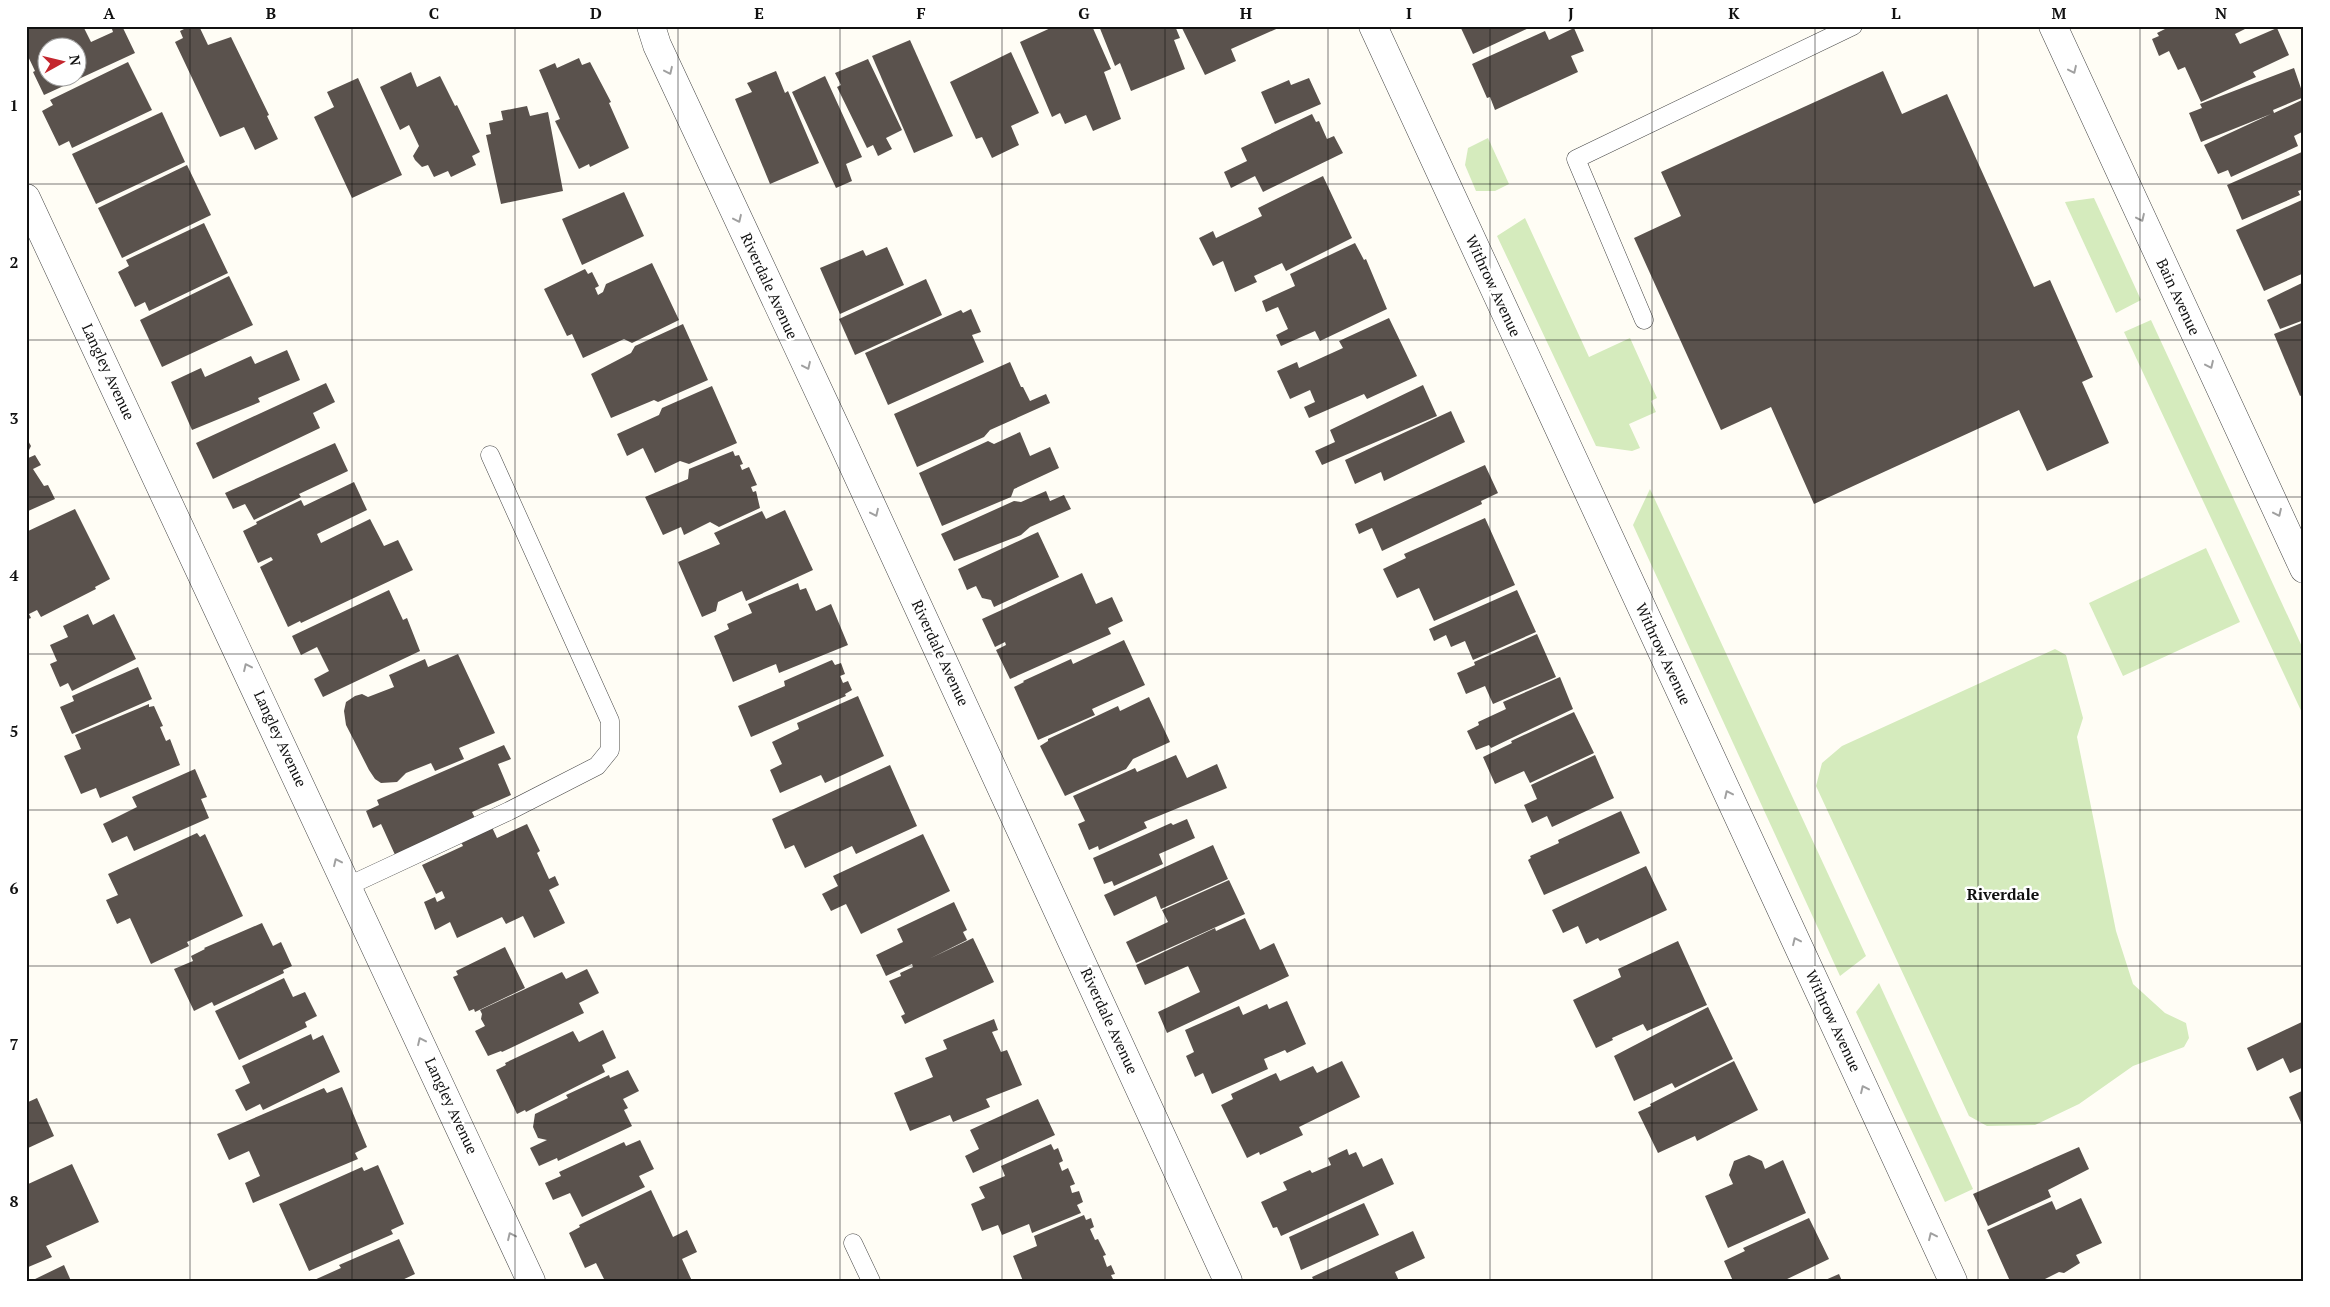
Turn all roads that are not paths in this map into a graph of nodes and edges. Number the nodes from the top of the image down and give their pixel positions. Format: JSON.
{"nodes":[{"id":1,"x":651,"y":26,"type":"edge"},
{"id":2,"x":1373,"y":26,"type":"edge"},
{"id":3,"x":1852,"y":26,"type":"edge"},
{"id":4,"x":2053,"y":26,"type":"edge"},
{"id":5,"x":26,"y":198,"type":"edge"},
{"id":6,"x":1644,"y":320,"type":"dead end"},
{"id":7,"x":490,"y":455,"type":"dead end"},
{"id":8,"x":2304,"y":569,"type":"edge"},
{"id":9,"x":348,"y":886,"type":"junction"},
{"id":10,"x":853,"y":1243,"type":"dead end"},
{"id":11,"x":532,"y":1281,"type":"edge"},
{"id":12,"x":871,"y":1281,"type":"edge"},
{"id":13,"x":1228,"y":1281,"type":"edge"},
{"id":14,"x":1953,"y":1281,"type":"edge"}],
"edges":[{"from":1,"to":13,"type":"street","name":"Riverdale Avenue","one_way":true},
{"from":14,"to":2,"type":"street","name":"Withrow Avenue","one_way":true},
{"from":3,"to":6,"type":"lane"},
{"from":4,"to":8,"type":"street","name":"Bain Avenue","one_way":true},
{"from":9,"to":5,"type":"street","name":"Langley Avenue","one_way":true},
{"from":7,"to":9,"type":"lane"},
{"from":11,"to":9,"type":"street","name":"Langley Avenue","one_way":true},
{"from":10,"to":12,"type":"lane"}]}
